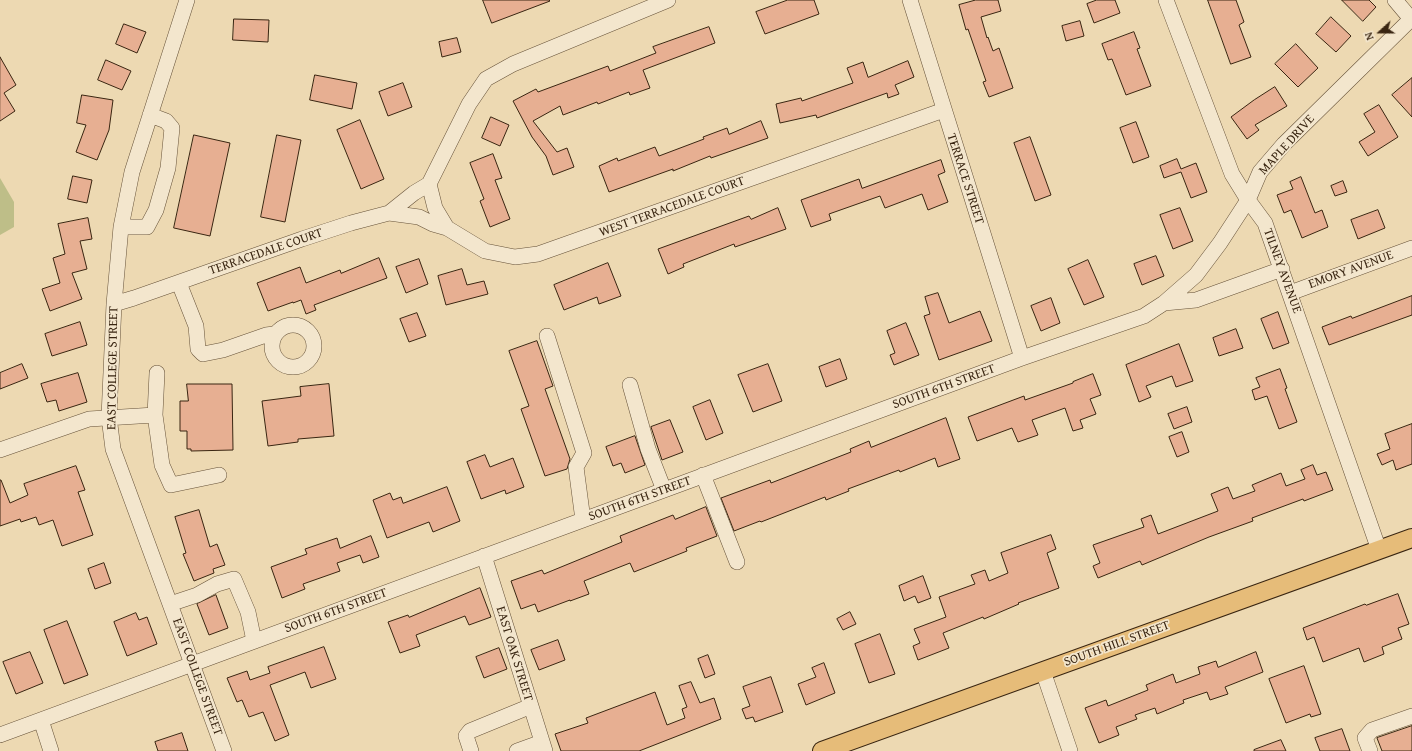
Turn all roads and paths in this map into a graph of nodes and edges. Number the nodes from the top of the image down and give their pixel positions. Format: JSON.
{"nodes":[{"id":1,"x":186,"y":0,"type":"edge"},
{"id":2,"x":668,"y":0,"type":"edge"},
{"id":3,"x":910,"y":0,"type":"edge"},
{"id":4,"x":1166,"y":0,"type":"edge"},
{"id":5,"x":1395,"y":0,"type":"edge"},
{"id":6,"x":1411,"y":18,"type":"edge"},
{"id":7,"x":944,"y":110,"type":"junction"},
{"id":8,"x":150,"y":115,"type":"junction"},
{"id":9,"x":429,"y":184,"type":"junction"},
{"id":10,"x":1248,"y":200,"type":"junction"},
{"id":11,"x":388,"y":213,"type":"junction"},
{"id":12,"x":121,"y":227,"type":"junction"},
{"id":13,"x":447,"y":228,"type":"junction"},
{"id":14,"x":1412,"y":248,"type":"edge"},
{"id":15,"x":1282,"y":269,"type":"junction"},
{"id":16,"x":178,"y":282,"type":"junction"},
{"id":17,"x":1290,"y":293,"type":"junction"},
{"id":18,"x":1164,"y":303,"type":"junction"},
{"id":19,"x":114,"y":304,"type":"junction"},
{"id":20,"x":274,"y":334,"type":"dead end"},
{"id":21,"x":547,"y":336,"type":"dead end"},
{"id":22,"x":1022,"y":358,"type":"junction"},
{"id":23,"x":157,"y":373,"type":"dead end"},
{"id":24,"x":630,"y":384,"type":"dead end"},
{"id":25,"x":155,"y":415,"type":"junction"},
{"id":26,"x":109,"y":417,"type":"junction"},
{"id":27,"x":0,"y":450,"type":"edge"},
{"id":28,"x":219,"y":475,"type":"dead end"},
{"id":29,"x":703,"y":475,"type":"junction"},
{"id":30,"x":664,"y":490,"type":"junction"},
{"id":31,"x":583,"y":520,"type":"junction"},
{"id":32,"x":1412,"y":538,"type":"edge"},
{"id":33,"x":1379,"y":550,"type":"junction"},
{"id":34,"x":484,"y":556,"type":"junction"},
{"id":35,"x":737,"y":562,"type":"dead end"},
{"id":36,"x":170,"y":604,"type":"junction"},
{"id":37,"x":254,"y":641,"type":"junction"},
{"id":38,"x":192,"y":664,"type":"junction"},
{"id":39,"x":1043,"y":671,"type":"junction"},
{"id":40,"x":531,"y":706,"type":"junction"},
{"id":41,"x":1412,"y":716,"type":"edge"},
{"id":42,"x":41,"y":720,"type":"junction"},
{"id":43,"x":0,"y":735,"type":"edge"},
{"id":44,"x":543,"y":747,"type":"edge"},
{"id":45,"x":51,"y":751,"type":"edge"},
{"id":46,"x":224,"y":751,"type":"edge"},
{"id":47,"x":471,"y":751,"type":"edge"},
{"id":48,"x":517,"y":751,"type":"edge"},
{"id":49,"x":822,"y":751,"type":"edge"},
{"id":50,"x":1070,"y":751,"type":"edge"},
{"id":51,"x":1370,"y":751,"type":"edge"}],
"edges":[{"from":1,"to":8,"type":"street","name":"EAST COLLEGE STREET"},
{"from":2,"to":9,"type":"street"},
{"from":3,"to":7,"type":"street","name":"TERRACE STREET"},
{"from":4,"to":10,"type":"street","name":"TILNEY AVENUE"},
{"from":5,"to":6,"type":"street"},
{"from":6,"to":10,"type":"street","name":"MAPLE DRIVE"},
{"from":7,"to":13,"type":"street","name":"WEST TERRACEDALE COURT"},
{"from":7,"to":22,"type":"street","name":"TERRACE STREET"},
{"from":8,"to":12,"type":"street","name":"EAST COLLEGE STREET"},
{"from":8,"to":12,"type":"street"},
{"from":9,"to":11,"type":"street","name":"TERRACEDALE COURT"},
{"from":9,"to":13,"type":"street","name":"WEST TERRACEDALE COURT"},
{"from":10,"to":15,"type":"street","name":"TILNEY AVENUE"},
{"from":10,"to":18,"type":"street","name":"MAPLE DRIVE"},
{"from":11,"to":13,"type":"street"},
{"from":11,"to":16,"type":"street","name":"TERRACEDALE COURT"},
{"from":12,"to":19,"type":"street","name":"EAST COLLEGE STREET"},
{"from":14,"to":17,"type":"street","name":"EMORY AVENUE"},
{"from":15,"to":17,"type":"street","name":"TILNEY AVENUE"},
{"from":15,"to":18,"type":"street","name":"SOUTH 6TH STREET"},
{"from":16,"to":19,"type":"street","name":"TERRACEDALE COURT"},
{"from":16,"to":20,"type":"street"},
{"from":17,"to":33,"type":"street","name":"TILNEY AVENUE"},
{"from":18,"to":22,"type":"street","name":"SOUTH 6TH STREET"},
{"from":19,"to":26,"type":"street","name":"EAST COLLEGE STREET"},
{"from":21,"to":31,"type":"street"},
{"from":22,"to":29,"type":"street","name":"SOUTH 6TH STREET"},
{"from":23,"to":25,"type":"street"},
{"from":24,"to":30,"type":"street"},
{"from":25,"to":26,"type":"street"},
{"from":25,"to":28,"type":"street"},
{"from":26,"to":27,"type":"street"},
{"from":26,"to":36,"type":"street","name":"EAST COLLEGE STREET"},
{"from":29,"to":30,"type":"street","name":"SOUTH 6TH STREET"},
{"from":29,"to":35,"type":"street"},
{"from":30,"to":31,"type":"street","name":"SOUTH 6TH STREET"},
{"from":31,"to":34,"type":"street","name":"SOUTH 6TH STREET"},
{"from":32,"to":33,"type":"main road","name":"SOUTH HILL STREET"},
{"from":33,"to":39,"type":"main road","name":"SOUTH HILL STREET"},
{"from":34,"to":37,"type":"street","name":"SOUTH 6TH STREET"},
{"from":34,"to":40,"type":"street","name":"EAST OAK STREET"},
{"from":36,"to":37,"type":"street"},
{"from":36,"to":38,"type":"street","name":"EAST COLLEGE STREET"},
{"from":37,"to":38,"type":"street","name":"SOUTH 6TH STREET"},
{"from":38,"to":42,"type":"street","name":"SOUTH 6TH STREET"},
{"from":38,"to":46,"type":"street","name":"EAST COLLEGE STREET"},
{"from":39,"to":49,"type":"main road","name":"SOUTH HILL STREET"},
{"from":39,"to":50,"type":"street"},
{"from":40,"to":44,"type":"street","name":"EAST OAK STREET"},
{"from":40,"to":47,"type":"street"},
{"from":41,"to":51,"type":"street"},
{"from":42,"to":43,"type":"street","name":"SOUTH 6TH STREET"},
{"from":42,"to":45,"type":"street"},
{"from":44,"to":48,"type":"street"}]}
